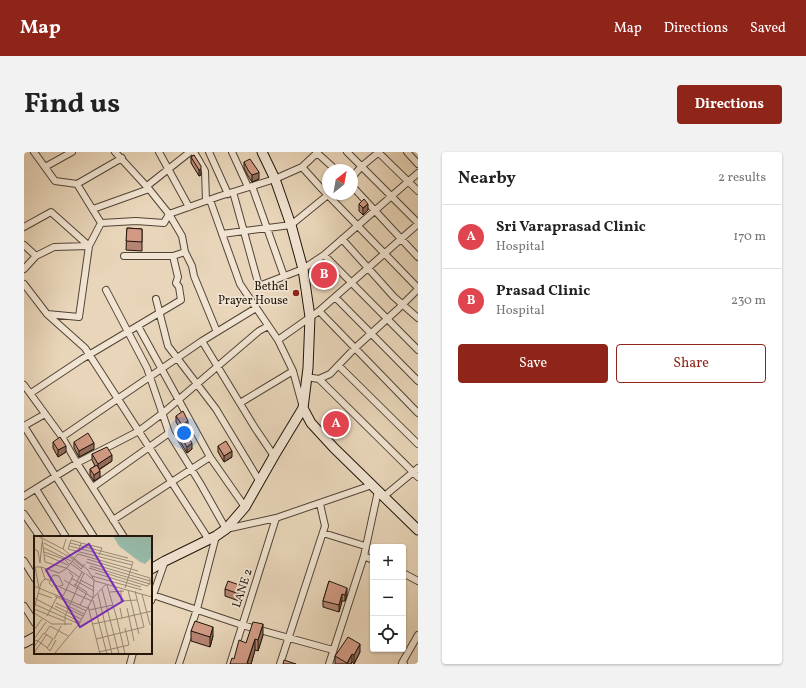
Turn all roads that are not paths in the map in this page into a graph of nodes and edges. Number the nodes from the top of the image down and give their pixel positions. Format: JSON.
{"nodes":[{"id":1,"x":34,"y":152,"type":"edge"},
{"id":2,"x":72,"y":152,"type":"edge"},
{"id":3,"x":115,"y":152,"type":"edge"},
{"id":4,"x":159,"y":152,"type":"edge"},
{"id":5,"x":190,"y":152,"type":"edge"},
{"id":6,"x":194,"y":152,"type":"edge"},
{"id":7,"x":209,"y":152,"type":"edge"},
{"id":8,"x":232,"y":152,"type":"edge"},
{"id":9,"x":262,"y":152,"type":"edge"},
{"id":10,"x":317,"y":152,"type":"edge"},
{"id":11,"x":347,"y":152,"type":"edge"},
{"id":12,"x":379,"y":152,"type":"edge"},
{"id":13,"x":407,"y":152,"type":"edge"},
{"id":14,"x":122,"y":158,"type":"junction"},
{"id":15,"x":330,"y":164,"type":"edge"},
{"id":16,"x":418,"y":164,"type":"edge"},
{"id":17,"x":362,"y":166,"type":"junction"},
{"id":18,"x":302,"y":167,"type":"junction"},
{"id":19,"x":45,"y":168,"type":"junction"},
{"id":20,"x":169,"y":170,"type":"junction"},
{"id":21,"x":358,"y":171,"type":"edge"},
{"id":22,"x":418,"y":173,"type":"edge"},
{"id":23,"x":275,"y":178,"type":"junction"},
{"id":24,"x":408,"y":182,"type":"junction"},
{"id":25,"x":77,"y":184,"type":"junction"},
{"id":26,"x":250,"y":187,"type":"junction"},
{"id":27,"x":148,"y":188,"type":"junction"},
{"id":28,"x":322,"y":188,"type":"edge"},
{"id":29,"x":418,"y":191,"type":"edge"},
{"id":30,"x":358,"y":192,"type":"edge"},
{"id":31,"x":230,"y":193,"type":"junction"},
{"id":32,"x":392,"y":196,"type":"junction"},
{"id":33,"x":322,"y":199,"type":"edge"},
{"id":34,"x":208,"y":200,"type":"junction"},
{"id":35,"x":334,"y":200,"type":"edge"},
{"id":36,"x":189,"y":207,"type":"junction"},
{"id":37,"x":93,"y":209,"type":"junction"},
{"id":38,"x":375,"y":210,"type":"junction"},
{"id":39,"x":169,"y":214,"type":"junction"},
{"id":40,"x":101,"y":223,"type":"junction"},
{"id":41,"x":418,"y":224,"type":"edge"},
{"id":42,"x":291,"y":225,"type":"junction"},
{"id":43,"x":358,"y":226,"type":"junction"},
{"id":44,"x":24,"y":227,"type":"edge"},
{"id":45,"x":267,"y":227,"type":"junction"},
{"id":46,"x":244,"y":231,"type":"junction"},
{"id":47,"x":222,"y":234,"type":"junction"},
{"id":48,"x":342,"y":239,"type":"junction"},
{"id":49,"x":401,"y":239,"type":"junction"},
{"id":50,"x":24,"y":245,"type":"edge"},
{"id":51,"x":89,"y":246,"type":"junction"},
{"id":52,"x":185,"y":252,"type":"junction"},
{"id":53,"x":324,"y":254,"type":"junction"},
{"id":54,"x":384,"y":254,"type":"junction"},
{"id":55,"x":36,"y":256,"type":"junction"},
{"id":56,"x":124,"y":256,"type":"dead end"},
{"id":57,"x":173,"y":256,"type":"junction"},
{"id":58,"x":418,"y":257,"type":"edge"},
{"id":59,"x":368,"y":268,"type":"junction"},
{"id":60,"x":24,"y":269,"type":"edge"},
{"id":61,"x":303,"y":269,"type":"junction"},
{"id":62,"x":284,"y":276,"type":"junction"},
{"id":63,"x":351,"y":283,"type":"junction"},
{"id":64,"x":24,"y":284,"type":"edge"},
{"id":65,"x":418,"y":288,"type":"edge"},
{"id":66,"x":106,"y":290,"type":"dead end"},
{"id":67,"x":335,"y":297,"type":"junction"},
{"id":68,"x":156,"y":300,"type":"dead end"},
{"id":69,"x":403,"y":304,"type":"junction"},
{"id":70,"x":256,"y":308,"type":"junction"},
{"id":71,"x":318,"y":311,"type":"junction"},
{"id":72,"x":160,"y":313,"type":"junction"},
{"id":73,"x":47,"y":314,"type":"junction"},
{"id":74,"x":310,"y":317,"type":"junction"},
{"id":75,"x":418,"y":318,"type":"edge"},
{"id":76,"x":387,"y":319,"type":"junction"},
{"id":77,"x":138,"y":326,"type":"junction"},
{"id":78,"x":268,"y":326,"type":"junction"},
{"id":79,"x":128,"y":332,"type":"junction"},
{"id":80,"x":217,"y":332,"type":"junction"},
{"id":81,"x":371,"y":334,"type":"junction"},
{"id":82,"x":278,"y":340,"type":"junction"},
{"id":83,"x":202,"y":341,"type":"junction"},
{"id":84,"x":354,"y":349,"type":"junction"},
{"id":85,"x":418,"y":350,"type":"edge"},
{"id":86,"x":89,"y":355,"type":"junction"},
{"id":87,"x":177,"y":358,"type":"junction"},
{"id":88,"x":218,"y":366,"type":"junction"},
{"id":89,"x":339,"y":366,"type":"junction"},
{"id":90,"x":162,"y":369,"type":"junction"},
{"id":91,"x":293,"y":371,"type":"junction"},
{"id":92,"x":150,"y":377,"type":"junction"},
{"id":93,"x":306,"y":377,"type":"junction"},
{"id":94,"x":319,"y":379,"type":"junction"},
{"id":95,"x":418,"y":381,"type":"edge"},
{"id":96,"x":197,"y":384,"type":"junction"},
{"id":97,"x":24,"y":385,"type":"edge"},
{"id":98,"x":31,"y":393,"type":"junction"},
{"id":99,"x":118,"y":399,"type":"junction"},
{"id":100,"x":178,"y":400,"type":"junction"},
{"id":101,"x":240,"y":403,"type":"junction"},
{"id":102,"x":303,"y":408,"type":"junction"},
{"id":103,"x":162,"y":413,"type":"junction"},
{"id":104,"x":418,"y":413,"type":"edge"},
{"id":105,"x":45,"y":414,"type":"junction"},
{"id":106,"x":24,"y":426,"type":"edge"},
{"id":107,"x":139,"y":431,"type":"junction"},
{"id":108,"x":169,"y":433,"type":"junction"},
{"id":109,"x":62,"y":437,"type":"junction"},
{"id":110,"x":418,"y":444,"type":"edge"},
{"id":111,"x":149,"y":448,"type":"junction"},
{"id":112,"x":274,"y":456,"type":"junction"},
{"id":113,"x":210,"y":457,"type":"junction"},
{"id":114,"x":76,"y":463,"type":"junction"},
{"id":115,"x":191,"y":469,"type":"junction"},
{"id":116,"x":416,"y":470,"type":"edge"},
{"id":117,"x":56,"y":476,"type":"junction"},
{"id":118,"x":418,"y":477,"type":"edge"},
{"id":119,"x":171,"y":482,"type":"junction"},
{"id":120,"x":260,"y":482,"type":"junction"},
{"id":121,"x":93,"y":488,"type":"junction"},
{"id":122,"x":375,"y":488,"type":"junction"},
{"id":123,"x":36,"y":489,"type":"junction"},
{"id":124,"x":388,"y":493,"type":"junction"},
{"id":125,"x":24,"y":496,"type":"edge"},
{"id":126,"x":320,"y":504,"type":"junction"},
{"id":127,"x":245,"y":508,"type":"junction"},
{"id":128,"x":24,"y":514,"type":"edge"},
{"id":129,"x":276,"y":518,"type":"junction"},
{"id":130,"x":113,"y":520,"type":"junction"},
{"id":131,"x":418,"y":522,"type":"edge"},
{"id":132,"x":226,"y":529,"type":"junction"},
{"id":133,"x":418,"y":530,"type":"edge"},
{"id":134,"x":323,"y":533,"type":"junction"},
{"id":135,"x":39,"y":536,"type":"edge"},
{"id":136,"x":65,"y":536,"type":"edge"},
{"id":137,"x":93,"y":536,"type":"edge"},
{"id":138,"x":123,"y":536,"type":"edge"},
{"id":139,"x":212,"y":538,"type":"junction"},
{"id":140,"x":365,"y":546,"type":"junction"},
{"id":141,"x":364,"y":556,"type":"junction"},
{"id":142,"x":370,"y":559,"type":"edge"},
{"id":143,"x":24,"y":561,"type":"edge"},
{"id":144,"x":165,"y":561,"type":"junction"},
{"id":145,"x":152,"y":568,"type":"edge"},
{"id":146,"x":406,"y":575,"type":"edge"},
{"id":147,"x":34,"y":577,"type":"edge"},
{"id":148,"x":418,"y":581,"type":"edge"},
{"id":149,"x":152,"y":598,"type":"edge"},
{"id":150,"x":24,"y":606,"type":"edge"},
{"id":151,"x":197,"y":609,"type":"junction"},
{"id":152,"x":34,"y":621,"type":"edge"},
{"id":153,"x":242,"y":625,"type":"junction"},
{"id":154,"x":418,"y":635,"type":"edge"},
{"id":155,"x":288,"y":638,"type":"junction"},
{"id":156,"x":333,"y":650,"type":"junction"},
{"id":157,"x":134,"y":654,"type":"edge"},
{"id":158,"x":130,"y":664,"type":"edge"},
{"id":159,"x":180,"y":664,"type":"edge"},
{"id":160,"x":230,"y":664,"type":"edge"},
{"id":161,"x":280,"y":664,"type":"edge"},
{"id":162,"x":329,"y":664,"type":"edge"},
{"id":163,"x":404,"y":664,"type":"edge"}],
"edges":[{"from":1,"to":19,"type":"street"},
{"from":2,"to":19,"type":"street"},
{"from":3,"to":14,"type":"street"},
{"from":4,"to":20,"type":"street"},
{"from":5,"to":20,"type":"street"},
{"from":6,"to":34,"type":"street"},
{"from":7,"to":31,"type":"street"},
{"from":8,"to":26,"type":"street"},
{"from":9,"to":23,"type":"street"},
{"from":10,"to":15,"type":"street"},
{"from":10,"to":18,"type":"street"},
{"from":11,"to":17,"type":"street"},
{"from":12,"to":17,"type":"street"},
{"from":12,"to":24,"type":"street"},
{"from":13,"to":16,"type":"street"},
{"from":14,"to":25,"type":"street"},
{"from":14,"to":27,"type":"street"},
{"from":17,"to":21,"type":"street"},
{"from":17,"to":32,"type":"street"},
{"from":18,"to":23,"type":"street"},
{"from":18,"to":28,"type":"street"},
{"from":19,"to":25,"type":"street"},
{"from":20,"to":27,"type":"street"},
{"from":20,"to":36,"type":"street"},
{"from":22,"to":24,"type":"street"},
{"from":23,"to":26,"type":"street"},
{"from":23,"to":42,"type":"street"},
{"from":24,"to":29,"type":"street"},
{"from":24,"to":32,"type":"street"},
{"from":25,"to":37,"type":"street"},
{"from":26,"to":31,"type":"street"},
{"from":26,"to":45,"type":"street"},
{"from":27,"to":37,"type":"street"},
{"from":27,"to":39,"type":"street"},
{"from":30,"to":38,"type":"street"},
{"from":31,"to":34,"type":"street"},
{"from":31,"to":46,"type":"street"},
{"from":32,"to":38,"type":"street"},
{"from":32,"to":41,"type":"street"},
{"from":33,"to":42,"type":"street"},
{"from":34,"to":36,"type":"street"},
{"from":34,"to":47,"type":"street"},
{"from":35,"to":43,"type":"street"},
{"from":36,"to":39,"type":"street"},
{"from":37,"to":40,"type":"street"},
{"from":38,"to":43,"type":"street"},
{"from":38,"to":49,"type":"street"},
{"from":39,"to":40,"type":"street"},
{"from":39,"to":52,"type":"street"},
{"from":40,"to":51,"type":"street"},
{"from":41,"to":49,"type":"street"},
{"from":42,"to":45,"type":"street"},
{"from":42,"to":61,"type":"street"},
{"from":43,"to":48,"type":"street"},
{"from":43,"to":54,"type":"street"},
{"from":44,"to":51,"type":"street"},
{"from":45,"to":46,"type":"street"},
{"from":45,"to":62,"type":"street"},
{"from":46,"to":47,"type":"street"},
{"from":46,"to":62,"type":"street"},
{"from":47,"to":70,"type":"street"},
{"from":48,"to":53,"type":"street"},
{"from":48,"to":59,"type":"street"},
{"from":49,"to":54,"type":"street"},
{"from":49,"to":58,"type":"street"},
{"from":50,"to":55,"type":"street"},
{"from":51,"to":55,"type":"street"},
{"from":51,"to":73,"type":"street"},
{"from":52,"to":57,"type":"street"},
{"from":52,"to":80,"type":"street"},
{"from":53,"to":61,"type":"street"},
{"from":53,"to":63,"type":"street"},
{"from":54,"to":59,"type":"street"},
{"from":54,"to":65,"type":"street"},
{"from":55,"to":60,"type":"street"},
{"from":56,"to":57,"type":"street"},
{"from":57,"to":72,"type":"street"},
{"from":59,"to":63,"type":"street"},
{"from":59,"to":69,"type":"street"},
{"from":61,"to":62,"type":"street"},
{"from":61,"to":74,"type":"street"},
{"from":63,"to":67,"type":"street"},
{"from":63,"to":76,"type":"street"},
{"from":64,"to":73,"type":"street"},
{"from":65,"to":69,"type":"street"},
{"from":66,"to":79,"type":"street"},
{"from":67,"to":71,"type":"street"},
{"from":67,"to":81,"type":"street"},
{"from":68,"to":72,"type":"street"},
{"from":69,"to":75,"type":"street"},
{"from":69,"to":76,"type":"street"},
{"from":70,"to":78,"type":"street"},
{"from":70,"to":80,"type":"street"},
{"from":71,"to":74,"type":"street"},
{"from":71,"to":84,"type":"street"},
{"from":72,"to":77,"type":"street"},
{"from":72,"to":87,"type":"street"},
{"from":73,"to":86,"type":"street"},
{"from":74,"to":82,"type":"street"},
{"from":74,"to":93,"type":"street"},
{"from":76,"to":81,"type":"street"},
{"from":76,"to":85,"type":"street"},
{"from":77,"to":79,"type":"street"},
{"from":77,"to":90,"type":"street"},
{"from":78,"to":82,"type":"street"},
{"from":78,"to":88,"type":"street"},
{"from":79,"to":86,"type":"street"},
{"from":79,"to":92,"type":"street"},
{"from":80,"to":83,"type":"street"},
{"from":81,"to":84,"type":"street"},
{"from":81,"to":95,"type":"street"},
{"from":82,"to":91,"type":"street"},
{"from":83,"to":87,"type":"street"},
{"from":83,"to":88,"type":"street"},
{"from":84,"to":89,"type":"street"},
{"from":84,"to":104,"type":"street"},
{"from":86,"to":98,"type":"street"},
{"from":86,"to":99,"type":"street"},
{"from":87,"to":90,"type":"street"},
{"from":87,"to":96,"type":"street"},
{"from":88,"to":96,"type":"street"},
{"from":88,"to":101,"type":"street"},
{"from":89,"to":94,"type":"street"},
{"from":89,"to":110,"type":"street"},
{"from":90,"to":92,"type":"street"},
{"from":90,"to":100,"type":"street"},
{"from":91,"to":101,"type":"street"},
{"from":91,"to":102,"type":"street"},
{"from":92,"to":99,"type":"street"},
{"from":92,"to":103,"type":"street"},
{"from":93,"to":94,"type":"street"},
{"from":93,"to":102,"type":"street"},
{"from":94,"to":116,"type":"street"},
{"from":96,"to":100,"type":"street"},
{"from":96,"to":120,"type":"street"},
{"from":97,"to":98,"type":"street"},
{"from":98,"to":105,"type":"street"},
{"from":99,"to":107,"type":"street"},
{"from":99,"to":109,"type":"street"},
{"from":100,"to":103,"type":"street"},
{"from":100,"to":113,"type":"street"},
{"from":101,"to":112,"type":"street"},
{"from":102,"to":112,"type":"street"},
{"from":102,"to":122,"type":"street"},
{"from":102,"to":124,"type":"street"},
{"from":103,"to":107,"type":"street"},
{"from":103,"to":108,"type":"street"},
{"from":105,"to":106,"type":"street"},
{"from":105,"to":109,"type":"street"},
{"from":106,"to":117,"type":"street"},
{"from":107,"to":111,"type":"street"},
{"from":107,"to":114,"type":"street"},
{"from":108,"to":111,"type":"street"},
{"from":108,"to":115,"type":"street"},
{"from":109,"to":114,"type":"street"},
{"from":111,"to":119,"type":"street"},
{"from":111,"to":121,"type":"street"},
{"from":112,"to":120,"type":"street"},
{"from":113,"to":115,"type":"street"},
{"from":113,"to":127,"type":"street"},
{"from":114,"to":117,"type":"street"},
{"from":114,"to":121,"type":"street"},
{"from":115,"to":119,"type":"street"},
{"from":115,"to":132,"type":"street"},
{"from":116,"to":118,"type":"street"},
{"from":116,"to":124,"type":"street"},
{"from":117,"to":123,"type":"street"},
{"from":117,"to":137,"type":"street"},
{"from":119,"to":130,"type":"street"},
{"from":119,"to":139,"type":"street"},
{"from":120,"to":127,"type":"street"},
{"from":121,"to":130,"type":"street"},
{"from":122,"to":126,"type":"street"},
{"from":122,"to":133,"type":"street"},
{"from":122,"to":140,"type":"street"},
{"from":123,"to":125,"type":"street"},
{"from":123,"to":136,"type":"street"},
{"from":124,"to":131,"type":"street"},
{"from":126,"to":129,"type":"street"},
{"from":126,"to":134,"type":"street"},
{"from":127,"to":132,"type":"street"},
{"from":128,"to":135,"type":"street"},
{"from":129,"to":132,"type":"street"},
{"from":129,"to":153,"type":"street","name":"LANE 2"},
{"from":130,"to":138,"type":"street"},
{"from":132,"to":139,"type":"street"},
{"from":134,"to":140,"type":"street"},
{"from":134,"to":155,"type":"street"},
{"from":139,"to":144,"type":"street"},
{"from":139,"to":151,"type":"street"},
{"from":140,"to":141,"type":"street"},
{"from":141,"to":142,"type":"street"},
{"from":141,"to":156,"type":"street"},
{"from":143,"to":147,"type":"street"},
{"from":144,"to":145,"type":"street"},
{"from":144,"to":149,"type":"street"},
{"from":146,"to":148,"type":"street"},
{"from":149,"to":151,"type":"street"},
{"from":150,"to":152,"type":"street"},
{"from":151,"to":153,"type":"street"},
{"from":151,"to":159,"type":"street"},
{"from":153,"to":155,"type":"street"},
{"from":153,"to":160,"type":"street","name":"LANE 2"},
{"from":154,"to":163,"type":"street"},
{"from":155,"to":156,"type":"street"},
{"from":155,"to":161,"type":"street"},
{"from":156,"to":162,"type":"street"},
{"from":157,"to":158,"type":"street"}]}
